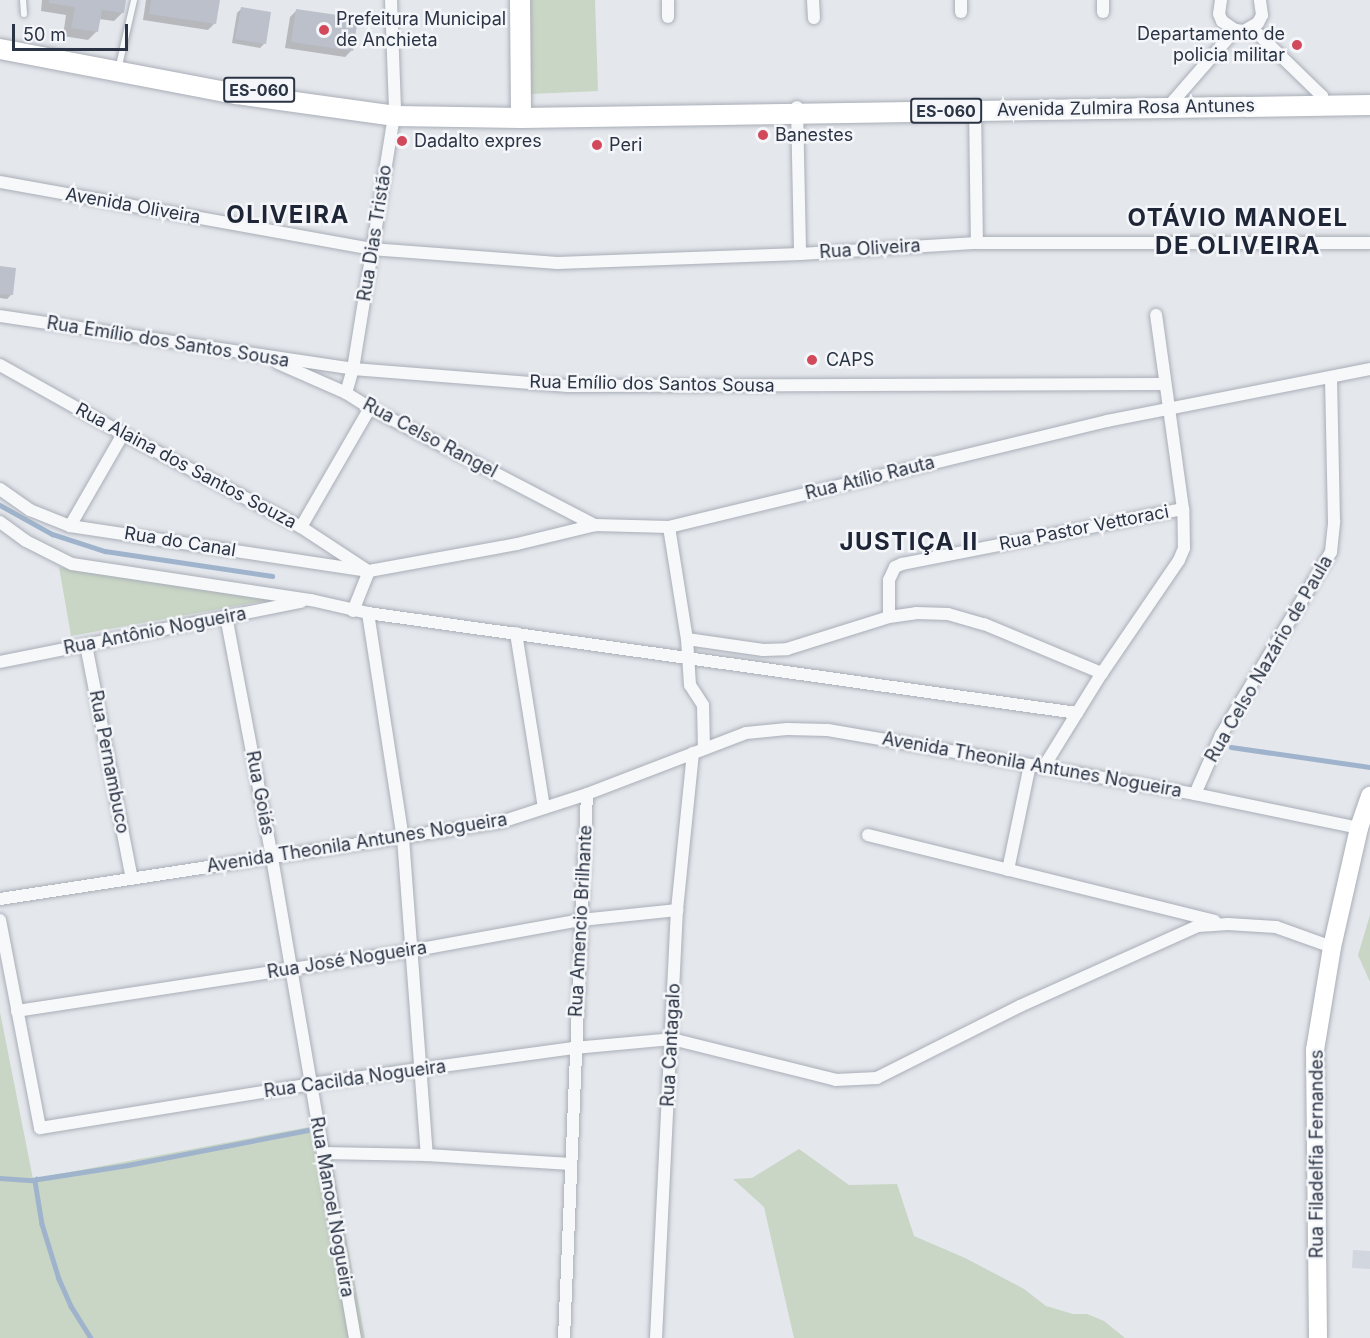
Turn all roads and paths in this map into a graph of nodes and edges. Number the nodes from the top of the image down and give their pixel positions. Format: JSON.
{"nodes":[{"id":1,"x":23,"y":0,"type":"edge"},
{"id":2,"x":134,"y":0,"type":"edge"},
{"id":3,"x":391,"y":0,"type":"edge"},
{"id":4,"x":520,"y":0,"type":"edge"},
{"id":5,"x":668,"y":0,"type":"edge"},
{"id":6,"x":813,"y":0,"type":"edge"},
{"id":7,"x":1221,"y":0,"type":"edge"},
{"id":8,"x":1260,"y":0,"type":"edge"},
{"id":9,"x":24,"y":14,"type":"dead end"},
{"id":10,"x":668,"y":18,"type":"dead end"},
{"id":11,"x":814,"y":18,"type":"dead end"},
{"id":12,"x":1252,"y":28,"type":"junction"},
{"id":13,"x":1235,"y":30,"type":"junction"},
{"id":14,"x":0,"y":42,"type":"edge"},
{"id":15,"x":0,"y":49,"type":"edge"},
{"id":16,"x":119,"y":68,"type":"junction"},
{"id":17,"x":1370,"y":96,"type":"edge"},
{"id":18,"x":1322,"y":101,"type":"junction"},
{"id":19,"x":1172,"y":102,"type":"junction"},
{"id":20,"x":1370,"y":105,"type":"edge"},
{"id":21,"x":975,"y":106,"type":"junction"},
{"id":22,"x":797,"y":110,"type":"junction"},
{"id":23,"x":395,"y":112,"type":"junction"},
{"id":24,"x":521,"y":115,"type":"junction"},
{"id":25,"x":0,"y":182,"type":"edge"},
{"id":26,"x":977,"y":243,"type":"junction"},
{"id":27,"x":1370,"y":243,"type":"edge"},
{"id":28,"x":371,"y":249,"type":"junction"},
{"id":29,"x":800,"y":254,"type":"junction"},
{"id":30,"x":1156,"y":315,"type":"dead end"},
{"id":31,"x":0,"y":316,"type":"edge"},
{"id":32,"x":263,"y":357,"type":"junction"},
{"id":33,"x":0,"y":365,"type":"edge"},
{"id":34,"x":353,"y":369,"type":"junction"},
{"id":35,"x":1370,"y":369,"type":"edge"},
{"id":36,"x":1331,"y":378,"type":"junction"},
{"id":37,"x":1164,"y":384,"type":"junction"},
{"id":38,"x":346,"y":393,"type":"junction"},
{"id":39,"x":370,"y":408,"type":"junction"},
{"id":40,"x":1167,"y":410,"type":"junction"},
{"id":41,"x":123,"y":434,"type":"junction"},
{"id":42,"x":0,"y":489,"type":"edge"},
{"id":43,"x":1183,"y":509,"type":"junction"},
{"id":44,"x":0,"y":522,"type":"edge"},
{"id":45,"x":595,"y":525,"type":"junction"},
{"id":46,"x":70,"y":526,"type":"junction"},
{"id":47,"x":301,"y":527,"type":"junction"},
{"id":48,"x":669,"y":527,"type":"junction"},
{"id":49,"x":369,"y":571,"type":"junction"},
{"id":50,"x":310,"y":600,"type":"junction"},
{"id":51,"x":353,"y":611,"type":"junction"},
{"id":52,"x":369,"y":613,"type":"junction"},
{"id":53,"x":226,"y":616,"type":"junction"},
{"id":54,"x":889,"y":617,"type":"junction"},
{"id":55,"x":516,"y":633,"type":"junction"},
{"id":56,"x":687,"y":639,"type":"junction"},
{"id":57,"x":86,"y":645,"type":"junction"},
{"id":58,"x":689,"y":656,"type":"junction"},
{"id":59,"x":0,"y":662,"type":"edge"},
{"id":60,"x":1102,"y":673,"type":"junction"},
{"id":61,"x":1077,"y":713,"type":"junction"},
{"id":62,"x":698,"y":750,"type":"junction"},
{"id":63,"x":1030,"y":765,"type":"junction"},
{"id":64,"x":1043,"y":768,"type":"junction"},
{"id":65,"x":587,"y":794,"type":"junction"},
{"id":66,"x":1195,"y":794,"type":"junction"},
{"id":67,"x":1370,"y":796,"type":"edge"},
{"id":68,"x":544,"y":808,"type":"junction"},
{"id":69,"x":1359,"y":828,"type":"junction"},
{"id":70,"x":868,"y":835,"type":"dead end"},
{"id":71,"x":403,"y":838,"type":"junction"},
{"id":72,"x":272,"y":858,"type":"junction"},
{"id":73,"x":1008,"y":870,"type":"junction"},
{"id":74,"x":132,"y":879,"type":"junction"},
{"id":75,"x":0,"y":898,"type":"edge"},
{"id":76,"x":677,"y":910,"type":"junction"},
{"id":77,"x":0,"y":920,"type":"edge"},
{"id":78,"x":581,"y":920,"type":"junction"},
{"id":79,"x":1228,"y":924,"type":"junction"},
{"id":80,"x":1332,"y":946,"type":"junction"},
{"id":81,"x":410,"y":951,"type":"junction"},
{"id":82,"x":291,"y":970,"type":"junction"},
{"id":83,"x":17,"y":1011,"type":"junction"},
{"id":84,"x":672,"y":1039,"type":"junction"},
{"id":85,"x":574,"y":1048,"type":"junction"},
{"id":86,"x":420,"y":1070,"type":"junction"},
{"id":87,"x":311,"y":1083,"type":"junction"},
{"id":88,"x":323,"y":1153,"type":"junction"},
{"id":89,"x":427,"y":1155,"type":"junction"},
{"id":90,"x":571,"y":1164,"type":"junction"},
{"id":91,"x":355,"y":1338,"type":"edge"},
{"id":92,"x":564,"y":1338,"type":"edge"},
{"id":93,"x":656,"y":1338,"type":"edge"},
{"id":94,"x":1318,"y":1338,"type":"edge"}],
"edges":[{"from":1,"to":9,"type":"lane"},
{"from":2,"to":16,"type":"lane"},
{"from":3,"to":23,"type":"street","name":"Rua Dias Tristão"},
{"from":4,"to":24,"type":"main road"},
{"from":5,"to":10,"type":"street"},
{"from":6,"to":11,"type":"street"},
{"from":7,"to":13,"type":"street"},
{"from":8,"to":12,"type":"street"},
{"from":12,"to":13,"type":"street"},
{"from":12,"to":18,"type":"street"},
{"from":13,"to":19,"type":"street"},
{"from":14,"to":16,"type":"main road","number":"ES-060"},
{"from":15,"to":16,"type":"main road","number":"ES-060"},
{"from":16,"to":23,"type":"main road","number":"ES-060"},
{"from":17,"to":18,"type":"main road","name":"Avenida Zulmira Rosa Antunes","number":"ES-060"},
{"from":18,"to":19,"type":"main road","name":"Avenida Zulmira Rosa Antunes","number":"ES-060"},
{"from":18,"to":20,"type":"main road","name":"Avenida Zulmira Rosa Antunes","number":"ES-060"},
{"from":19,"to":21,"type":"main road","name":"Avenida Zulmira Rosa Antunes","number":"ES-060"},
{"from":21,"to":22,"type":"main road","name":"Avenida Zulmira Rosa Antunes","number":"ES-060"},
{"from":21,"to":26,"type":"street"},
{"from":22,"to":24,"type":"main road","name":"Avenida Zulmira Rosa Antunes","number":"ES-060"},
{"from":22,"to":29,"type":"street"},
{"from":23,"to":24,"type":"main road","number":"ES-060"},
{"from":23,"to":28,"type":"street","name":"Rua Dias Tristão"},
{"from":25,"to":28,"type":"street","name":"Avenida Oliveira"},
{"from":26,"to":27,"type":"street","name":"Rua Oliveira"},
{"from":26,"to":29,"type":"street","name":"Rua Oliveira"},
{"from":28,"to":29,"type":"street","name":"Rua Oliveira"},
{"from":28,"to":34,"type":"street","name":"Rua Dias Tristão"},
{"from":30,"to":37,"type":"street"},
{"from":31,"to":32,"type":"street","name":"Rua Emílio dos Santos Sousa"},
{"from":32,"to":34,"type":"street","name":"Rua Emílio dos Santos Sousa"},
{"from":32,"to":38,"type":"street","name":"Rua Celso Rangel"},
{"from":33,"to":41,"type":"street","name":"Rua Alaina dos Santos Souza"},
{"from":34,"to":37,"type":"street","name":"Rua Emílio dos Santos Sousa"},
{"from":34,"to":38,"type":"street","name":"Rua Dias Tristão"},
{"from":35,"to":36,"type":"street","name":"Rua Atílio Rauta"},
{"from":36,"to":40,"type":"street","name":"Rua Atílio Rauta"},
{"from":36,"to":66,"type":"street","name":"Rua Celso Nazário de Paula"},
{"from":37,"to":40,"type":"street"},
{"from":38,"to":39,"type":"street","name":"Rua Celso Rangel"},
{"from":39,"to":45,"type":"street","name":"Rua Celso Rangel"},
{"from":39,"to":47,"type":"street"},
{"from":40,"to":43,"type":"street"},
{"from":40,"to":48,"type":"street","name":"Rua Atílio Rauta"},
{"from":41,"to":46,"type":"street"},
{"from":41,"to":47,"type":"street","name":"Rua Alaina dos Santos Souza"},
{"from":42,"to":46,"type":"street","name":"Rua do Canal"},
{"from":43,"to":54,"type":"street","name":"Rua Pastor Vettoraci"},
{"from":43,"to":60,"type":"street"},
{"from":44,"to":50,"type":"street","name":"Rua do Canal"},
{"from":45,"to":48,"type":"street","name":"Rua Atílio Rauta"},
{"from":45,"to":49,"type":"street","name":"Rua Atílio Rauta"},
{"from":46,"to":49,"type":"street","name":"Rua do Canal"},
{"from":47,"to":49,"type":"street","name":"Rua Alaina dos Santos Souza"},
{"from":48,"to":56,"type":"street"},
{"from":49,"to":51,"type":"street"},
{"from":50,"to":51,"type":"street"},
{"from":50,"to":53,"type":"street","name":"Rua Antônio Nogueira"},
{"from":51,"to":52,"type":"street"},
{"from":52,"to":55,"type":"street"},
{"from":52,"to":71,"type":"street"},
{"from":53,"to":57,"type":"street","name":"Rua Antônio Nogueira"},
{"from":53,"to":72,"type":"street","name":"Rua Goiás"},
{"from":54,"to":56,"type":"street"},
{"from":54,"to":60,"type":"street"},
{"from":55,"to":58,"type":"street"},
{"from":55,"to":68,"type":"street"},
{"from":56,"to":58,"type":"street"},
{"from":57,"to":59,"type":"street","name":"Rua Antônio Nogueira"},
{"from":57,"to":74,"type":"street","name":"Rua Pernambuco"},
{"from":58,"to":61,"type":"street"},
{"from":58,"to":62,"type":"street"},
{"from":60,"to":61,"type":"street"},
{"from":61,"to":64,"type":"street"},
{"from":62,"to":63,"type":"street","name":"Avenida Theonila Antunes Nogueira"},
{"from":62,"to":65,"type":"street","name":"Avenida Theonila Antunes Nogueira"},
{"from":62,"to":76,"type":"street","name":"Rua Cantagalo"},
{"from":63,"to":64,"type":"street","name":"Avenida Theonila Antunes Nogueira"},
{"from":63,"to":73,"type":"street"},
{"from":64,"to":66,"type":"street","name":"Avenida Theonila Antunes Nogueira"},
{"from":65,"to":68,"type":"street","name":"Avenida Theonila Antunes Nogueira"},
{"from":65,"to":78,"type":"street","name":"Rua Amencio Brilhante"},
{"from":66,"to":69,"type":"street","name":"Avenida Theonila Antunes Nogueira"},
{"from":67,"to":69,"type":"main road","name":"Rua Filadelfia Fernandes"},
{"from":68,"to":71,"type":"street","name":"Avenida Theonila Antunes Nogueira"},
{"from":69,"to":80,"type":"main road","name":"Rua Filadelfia Fernandes"},
{"from":70,"to":73,"type":"street"},
{"from":71,"to":72,"type":"street","name":"Avenida Theonila Antunes Nogueira"},
{"from":71,"to":81,"type":"street"},
{"from":72,"to":74,"type":"street","name":"Avenida Theonila Antunes Nogueira"},
{"from":72,"to":82,"type":"street","name":"Rua Goiás"},
{"from":73,"to":79,"type":"street"},
{"from":74,"to":75,"type":"street","name":"Avenida Theonila Antunes Nogueira"},
{"from":76,"to":78,"type":"street","name":"Rua José Nogueira"},
{"from":76,"to":84,"type":"street","name":"Rua Cantagalo"},
{"from":77,"to":83,"type":"street"},
{"from":78,"to":81,"type":"street","name":"Rua José Nogueira"},
{"from":78,"to":85,"type":"street","name":"Rua Amencio Brilhante"},
{"from":79,"to":80,"type":"street"},
{"from":79,"to":84,"type":"street","name":"Rua Cacilda Nogueira"},
{"from":80,"to":94,"type":"main road","name":"Rua Filadelfia Fernandes"},
{"from":81,"to":82,"type":"street","name":"Rua José Nogueira"},
{"from":81,"to":86,"type":"street"},
{"from":82,"to":83,"type":"street","name":"Rua José Nogueira"},
{"from":82,"to":87,"type":"street","name":"Rua Manoel Nogueira"},
{"from":83,"to":87,"type":"street","name":"Rua Cacilda Nogueira"},
{"from":84,"to":85,"type":"street","name":"Rua Cacilda Nogueira"},
{"from":84,"to":93,"type":"street","name":"Rua Cantagalo"},
{"from":85,"to":86,"type":"street","name":"Rua Cacilda Nogueira"},
{"from":85,"to":90,"type":"street","name":"Rua Amencio Brilhante"},
{"from":86,"to":87,"type":"street","name":"Rua Cacilda Nogueira"},
{"from":86,"to":89,"type":"street"},
{"from":87,"to":88,"type":"street","name":"Rua Manoel Nogueira"},
{"from":88,"to":89,"type":"street"},
{"from":88,"to":91,"type":"street","name":"Rua Manoel Nogueira"},
{"from":89,"to":90,"type":"street"},
{"from":90,"to":92,"type":"street","name":"Rua Amencio Brilhante"}]}
